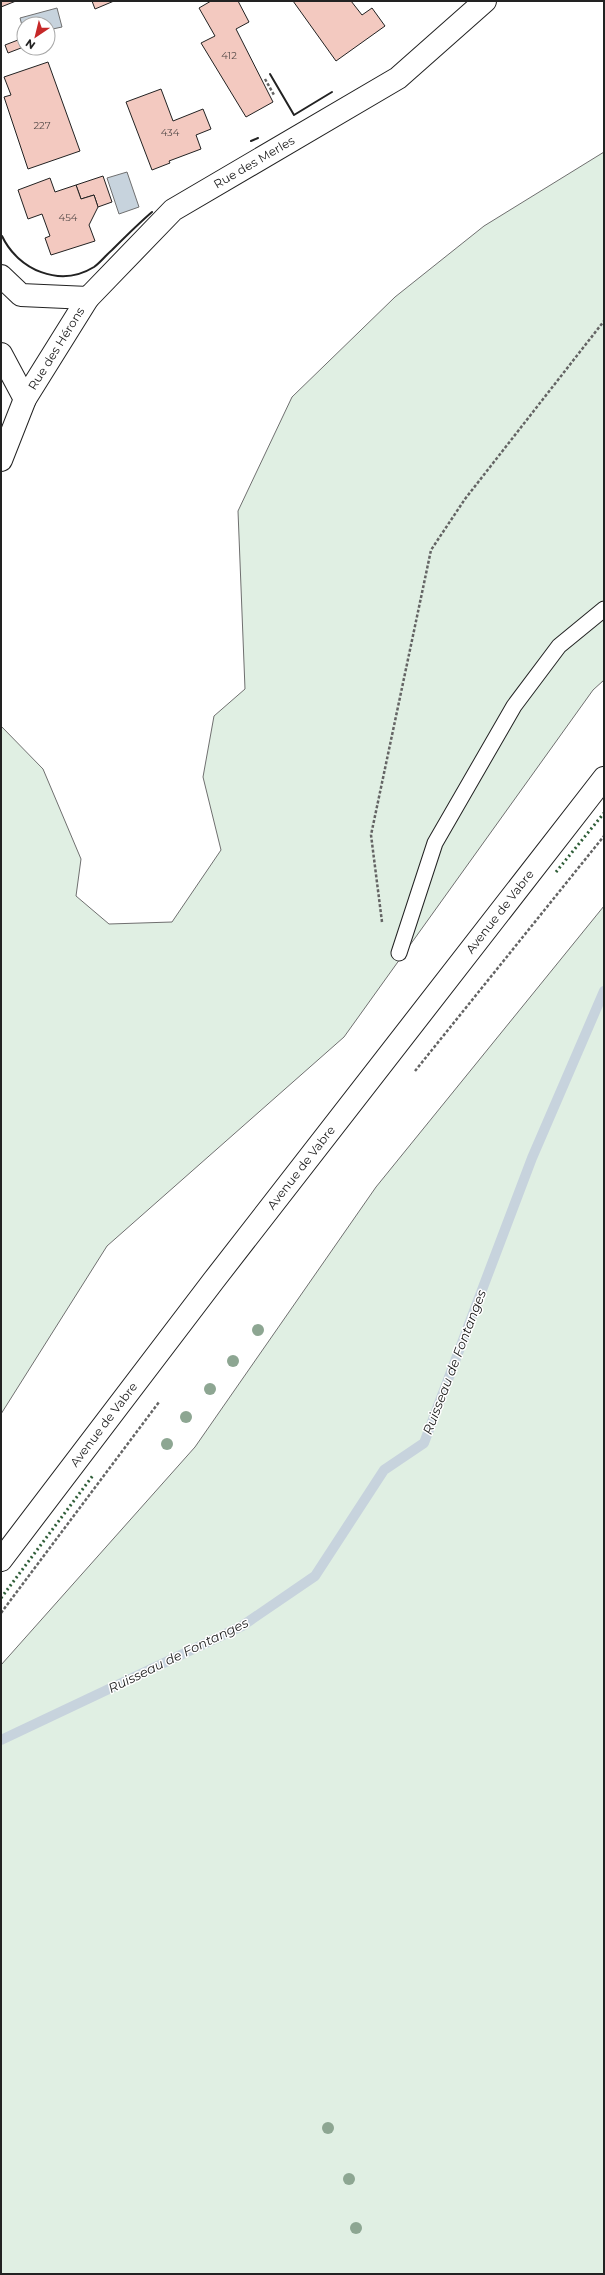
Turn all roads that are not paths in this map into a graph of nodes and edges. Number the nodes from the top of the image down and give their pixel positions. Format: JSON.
{"nodes":[{"id":1,"x":485,"y":1,"type":"edge"},
{"id":2,"x":1,"y":276,"type":"edge"},
{"id":3,"x":88,"y":298,"type":"junction"},
{"id":4,"x":1,"y":354,"type":"edge"},
{"id":5,"x":25,"y":399,"type":"junction"},
{"id":6,"x":1,"y":460,"type":"edge"},
{"id":7,"x":604,"y":609,"type":"edge"},
{"id":8,"x":604,"y":778,"type":"edge"},
{"id":9,"x":399,"y":953,"type":"road end"},
{"id":10,"x":1,"y":1560,"type":"edge"}],
"edges":[{"from":1,"to":3,"type":"main road","name":"Rue des Merles"},
{"from":2,"to":3,"type":"main road"},
{"from":3,"to":5,"type":"main road","name":"Rue des Hérons"},
{"from":4,"to":5,"type":"main road","name":"Rue des Hérons"},
{"from":5,"to":6,"type":"main road","name":"Rue des Hérons"},
{"from":7,"to":9,"type":"lane"},
{"from":8,"to":10,"type":"main road","name":"Avenue de Vabre"}]}
